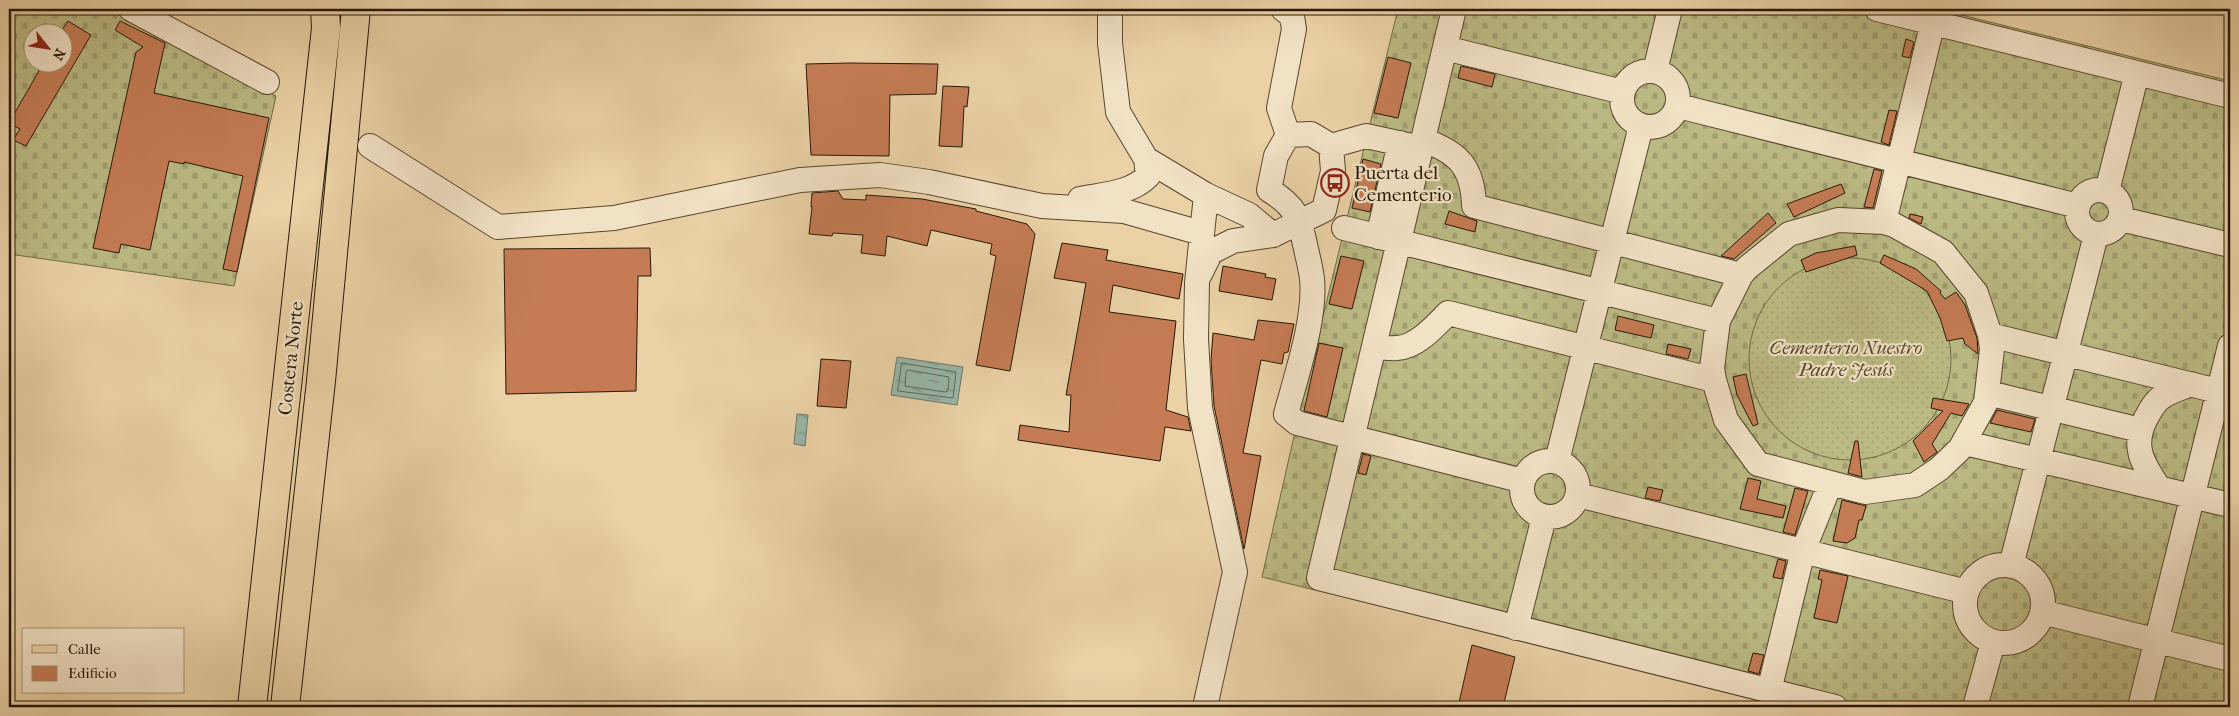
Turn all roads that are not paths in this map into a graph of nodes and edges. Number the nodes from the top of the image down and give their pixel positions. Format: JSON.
{"nodes":[{"id":1,"x":131,"y":9,"type":"edge"},
{"id":2,"x":325,"y":9,"type":"edge"},
{"id":3,"x":356,"y":9,"type":"edge"},
{"id":4,"x":1110,"y":9,"type":"edge"},
{"id":5,"x":1283,"y":9,"type":"edge"},
{"id":6,"x":1454,"y":9,"type":"edge"},
{"id":7,"x":1670,"y":9,"type":"edge"},
{"id":8,"x":1877,"y":9,"type":"edge"},
{"id":9,"x":1933,"y":22,"type":"junction"},
{"id":10,"x":1445,"y":48,"type":"junction"},
{"id":11,"x":1655,"y":71,"type":"junction"},
{"id":12,"x":2137,"y":73,"type":"junction"},
{"id":13,"x":267,"y":82,"type":"dead end"},
{"id":14,"x":1623,"y":92,"type":"junction"},
{"id":15,"x":2230,"y":96,"type":"edge"},
{"id":16,"x":1678,"y":106,"type":"junction"},
{"id":17,"x":1641,"y":126,"type":"junction"},
{"id":18,"x":1288,"y":135,"type":"junction"},
{"id":19,"x":1414,"y":144,"type":"junction"},
{"id":20,"x":370,"y":146,"type":"dead end"},
{"id":21,"x":1331,"y":146,"type":"junction"},
{"id":22,"x":1146,"y":159,"type":"junction"},
{"id":23,"x":1899,"y":161,"type":"junction"},
{"id":24,"x":1269,"y":190,"type":"junction"},
{"id":25,"x":2107,"y":191,"type":"junction"},
{"id":26,"x":1206,"y":196,"type":"junction"},
{"id":27,"x":1042,"y":206,"type":"junction"},
{"id":28,"x":2078,"y":206,"type":"junction"},
{"id":29,"x":1232,"y":208,"type":"junction"},
{"id":30,"x":2121,"y":219,"type":"junction"},
{"id":31,"x":1301,"y":222,"type":"junction"},
{"id":32,"x":1884,"y":222,"type":"junction"},
{"id":33,"x":1344,"y":228,"type":"dead end"},
{"id":34,"x":1202,"y":232,"type":"junction"},
{"id":35,"x":2096,"y":234,"type":"junction"},
{"id":36,"x":1273,"y":235,"type":"junction"},
{"id":37,"x":1388,"y":240,"type":"junction"},
{"id":38,"x":1612,"y":242,"type":"junction"},
{"id":39,"x":2230,"y":244,"type":"edge"},
{"id":40,"x":1741,"y":275,"type":"junction"},
{"id":41,"x":1196,"y":283,"type":"junction"},
{"id":42,"x":1600,"y":292,"type":"junction"},
{"id":43,"x":1718,"y":321,"type":"junction"},
{"id":44,"x":1990,"y":334,"type":"junction"},
{"id":45,"x":1374,"y":346,"type":"junction"},
{"id":46,"x":2230,"y":346,"type":"edge"},
{"id":47,"x":1586,"y":348,"type":"junction"},
{"id":48,"x":2066,"y":353,"type":"junction"},
{"id":49,"x":1714,"y":380,"type":"junction"},
{"id":50,"x":2190,"y":384,"type":"junction"},
{"id":51,"x":1988,"y":393,"type":"junction"},
{"id":52,"x":2225,"y":393,"type":"edge"},
{"id":53,"x":2051,"y":409,"type":"junction"},
{"id":54,"x":2140,"y":430,"type":"junction"},
{"id":55,"x":1353,"y":437,"type":"junction"},
{"id":56,"x":1965,"y":443,"type":"junction"},
{"id":57,"x":2038,"y":460,"type":"junction"},
{"id":58,"x":1557,"y":461,"type":"junction"},
{"id":59,"x":1523,"y":481,"type":"junction"},
{"id":60,"x":1830,"y":484,"type":"junction"},
{"id":61,"x":2159,"y":488,"type":"junction"},
{"id":62,"x":1578,"y":495,"type":"junction"},
{"id":63,"x":2193,"y":496,"type":"junction"},
{"id":64,"x":2230,"y":505,"type":"edge"},
{"id":65,"x":1544,"y":517,"type":"junction"},
{"id":66,"x":1803,"y":551,"type":"junction"},
{"id":67,"x":2011,"y":566,"type":"junction"},
{"id":68,"x":1967,"y":592,"type":"junction"},
{"id":69,"x":2042,"y":612,"type":"junction"},
{"id":70,"x":1516,"y":628,"type":"junction"},
{"id":71,"x":2157,"y":640,"type":"junction"},
{"id":72,"x":1993,"y":642,"type":"junction"},
{"id":73,"x":2230,"y":659,"type":"edge"},
{"id":74,"x":1769,"y":691,"type":"junction"},
{"id":75,"x":252,"y":707,"type":"edge"},
{"id":76,"x":286,"y":707,"type":"edge"},
{"id":77,"x":1206,"y":707,"type":"edge"},
{"id":78,"x":1834,"y":707,"type":"edge"},
{"id":79,"x":1975,"y":707,"type":"edge"},
{"id":80,"x":2140,"y":707,"type":"edge"}],
"edges":[{"from":1,"to":13,"type":"street"},
{"from":2,"to":75,"type":"main road","name":"Costera Norte"},
{"from":3,"to":76,"type":"main road","name":"Costera Norte"},
{"from":4,"to":22,"type":"street"},
{"from":5,"to":18,"type":"street"},
{"from":6,"to":10,"type":"street"},
{"from":7,"to":11,"type":"street"},
{"from":8,"to":9,"type":"street"},
{"from":9,"to":12,"type":"street"},
{"from":9,"to":23,"type":"street"},
{"from":10,"to":14,"type":"street"},
{"from":10,"to":19,"type":"street"},
{"from":11,"to":14,"type":"street"},
{"from":11,"to":16,"type":"street"},
{"from":12,"to":15,"type":"street"},
{"from":12,"to":25,"type":"street"},
{"from":14,"to":17,"type":"street"},
{"from":16,"to":17,"type":"street"},
{"from":16,"to":23,"type":"street"},
{"from":17,"to":38,"type":"street"},
{"from":18,"to":21,"type":"street"},
{"from":18,"to":24,"type":"street"},
{"from":19,"to":21,"type":"street"},
{"from":19,"to":37,"type":"street"},
{"from":19,"to":38,"type":"street"},
{"from":20,"to":27,"type":"street"},
{"from":21,"to":31,"type":"street"},
{"from":22,"to":26,"type":"street"},
{"from":22,"to":27,"type":"street"},
{"from":23,"to":28,"type":"street"},
{"from":23,"to":32,"type":"street"},
{"from":24,"to":29,"type":"street"},
{"from":24,"to":31,"type":"street"},
{"from":25,"to":28,"type":"street"},
{"from":25,"to":30,"type":"street"},
{"from":26,"to":29,"type":"street"},
{"from":26,"to":34,"type":"street"},
{"from":27,"to":34,"type":"street"},
{"from":28,"to":35,"type":"street"},
{"from":29,"to":36,"type":"street"},
{"from":30,"to":35,"type":"street"},
{"from":30,"to":39,"type":"street"},
{"from":31,"to":36,"type":"street"},
{"from":31,"to":55,"type":"street"},
{"from":32,"to":40,"type":"street"},
{"from":32,"to":44,"type":"street"},
{"from":33,"to":37,"type":"street"},
{"from":34,"to":41,"type":"street"},
{"from":35,"to":48,"type":"street"},
{"from":36,"to":41,"type":"street"},
{"from":37,"to":42,"type":"street"},
{"from":37,"to":45,"type":"street"},
{"from":38,"to":40,"type":"street"},
{"from":38,"to":42,"type":"street"},
{"from":40,"to":43,"type":"street"},
{"from":41,"to":77,"type":"street"},
{"from":42,"to":43,"type":"street"},
{"from":42,"to":47,"type":"street"},
{"from":43,"to":49,"type":"street"},
{"from":44,"to":48,"type":"street"},
{"from":44,"to":51,"type":"street"},
{"from":45,"to":47,"type":"street"},
{"from":45,"to":55,"type":"street"},
{"from":46,"to":52,"type":"street"},
{"from":47,"to":49,"type":"street"},
{"from":47,"to":58,"type":"street"},
{"from":48,"to":50,"type":"street"},
{"from":48,"to":53,"type":"street"},
{"from":49,"to":60,"type":"street"},
{"from":50,"to":52,"type":"street"},
{"from":50,"to":54,"type":"street"},
{"from":51,"to":53,"type":"street"},
{"from":51,"to":56,"type":"street"},
{"from":52,"to":63,"type":"street"},
{"from":53,"to":54,"type":"street"},
{"from":53,"to":57,"type":"street"},
{"from":54,"to":61,"type":"street"},
{"from":55,"to":59,"type":"street"},
{"from":55,"to":70,"type":"street"},
{"from":56,"to":57,"type":"street"},
{"from":56,"to":60,"type":"street"},
{"from":57,"to":61,"type":"street"},
{"from":57,"to":67,"type":"street"},
{"from":58,"to":59,"type":"street"},
{"from":58,"to":62,"type":"street"},
{"from":59,"to":65,"type":"street"},
{"from":60,"to":66,"type":"street"},
{"from":61,"to":63,"type":"street"},
{"from":62,"to":65,"type":"street"},
{"from":62,"to":66,"type":"street"},
{"from":63,"to":64,"type":"street"},
{"from":63,"to":71,"type":"street"},
{"from":65,"to":70,"type":"street"},
{"from":66,"to":68,"type":"street"},
{"from":66,"to":74,"type":"street"},
{"from":67,"to":68,"type":"street"},
{"from":67,"to":69,"type":"street"},
{"from":68,"to":72,"type":"street"},
{"from":69,"to":71,"type":"street"},
{"from":69,"to":72,"type":"street"},
{"from":70,"to":74,"type":"street"},
{"from":71,"to":73,"type":"street"},
{"from":71,"to":80,"type":"street"},
{"from":72,"to":79,"type":"street"},
{"from":74,"to":78,"type":"street"}]}
